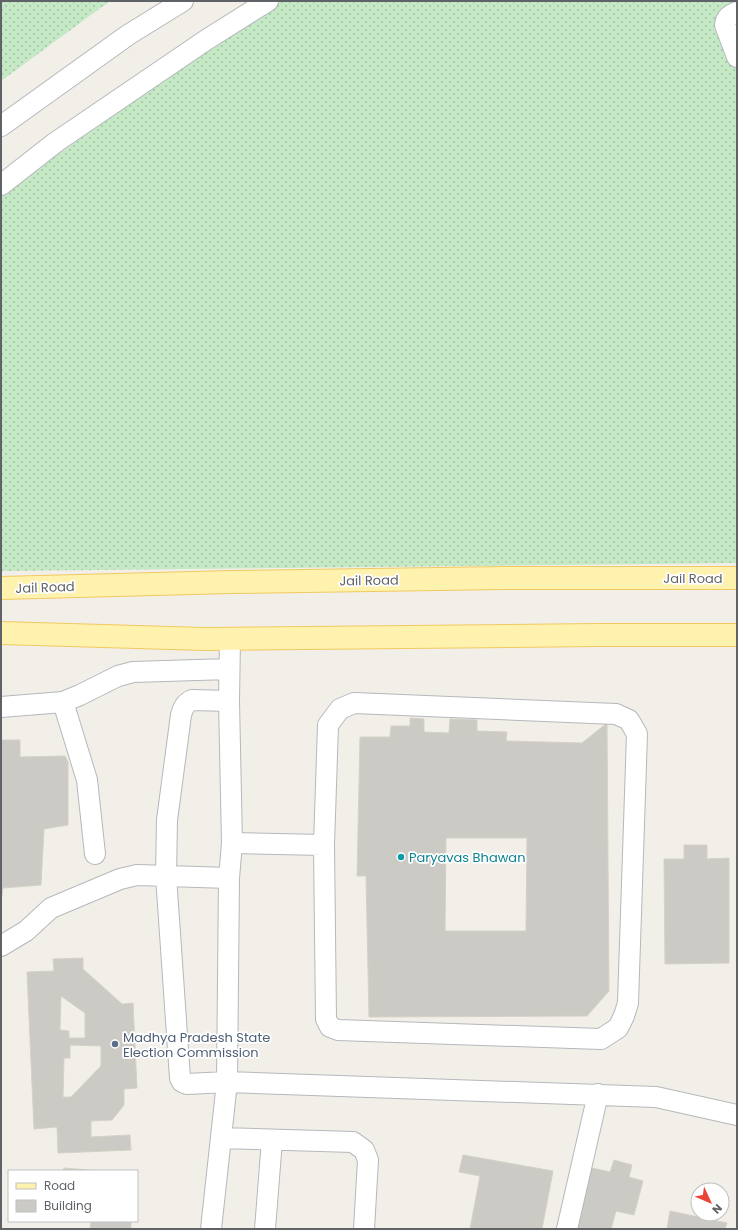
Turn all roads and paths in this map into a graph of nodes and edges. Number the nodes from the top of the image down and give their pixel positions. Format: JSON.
{"nodes":[{"id":1,"x":183,"y":1,"type":"edge"},
{"id":2,"x":268,"y":1,"type":"edge"},
{"id":3,"x":737,"y":12,"type":"edge"},
{"id":4,"x":737,"y":57,"type":"edge"},
{"id":5,"x":1,"y":126,"type":"edge"},
{"id":6,"x":1,"y":185,"type":"edge"},
{"id":7,"x":737,"y":578,"type":"edge"},
{"id":8,"x":1,"y":588,"type":"edge"},
{"id":9,"x":1,"y":633,"type":"edge"},
{"id":10,"x":737,"y":635,"type":"edge"},
{"id":11,"x":230,"y":639,"type":"junction"},
{"id":12,"x":228,"y":669,"type":"junction"},
{"id":13,"x":229,"y":701,"type":"junction"},
{"id":14,"x":63,"y":702,"type":"junction"},
{"id":15,"x":1,"y":708,"type":"edge"},
{"id":16,"x":232,"y":843,"type":"junction"},
{"id":17,"x":324,"y":845,"type":"junction"},
{"id":18,"x":95,"y":854,"type":"dead end"},
{"id":19,"x":166,"y":876,"type":"junction"},
{"id":20,"x":229,"y":878,"type":"junction"},
{"id":21,"x":1,"y":946,"type":"edge"},
{"id":22,"x":227,"y":1082,"type":"junction"},
{"id":23,"x":598,"y":1094,"type":"junction"},
{"id":24,"x":737,"y":1115,"type":"edge"},
{"id":25,"x":221,"y":1138,"type":"junction"},
{"id":26,"x":272,"y":1140,"type":"junction"},
{"id":27,"x":211,"y":1229,"type":"edge"},
{"id":28,"x":265,"y":1229,"type":"edge"},
{"id":29,"x":364,"y":1229,"type":"edge"},
{"id":30,"x":567,"y":1229,"type":"edge"}],
"edges":[{"from":1,"to":5,"type":"street"},
{"from":2,"to":6,"type":"street"},
{"from":3,"to":4,"type":"street"},
{"from":7,"to":8,"type":"main road","name":"Jail Road"},
{"from":9,"to":11,"type":"main road"},
{"from":10,"to":11,"type":"main road"},
{"from":11,"to":12,"type":"street"},
{"from":12,"to":13,"type":"street"},
{"from":12,"to":14,"type":"street"},
{"from":13,"to":16,"type":"street"},
{"from":13,"to":19,"type":"street"},
{"from":14,"to":15,"type":"street"},
{"from":14,"to":18,"type":"street"},
{"from":16,"to":17,"type":"street"},
{"from":16,"to":20,"type":"street"},
{"from":17,"to":17,"type":"street"},
{"from":19,"to":20,"type":"street"},
{"from":19,"to":21,"type":"street"},
{"from":19,"to":22,"type":"street"},
{"from":20,"to":22,"type":"street"},
{"from":22,"to":23,"type":"street"},
{"from":22,"to":25,"type":"street"},
{"from":23,"to":24,"type":"street"},
{"from":23,"to":30,"type":"street"},
{"from":25,"to":26,"type":"street"},
{"from":25,"to":27,"type":"street"},
{"from":26,"to":28,"type":"street"},
{"from":26,"to":29,"type":"street"}]}
